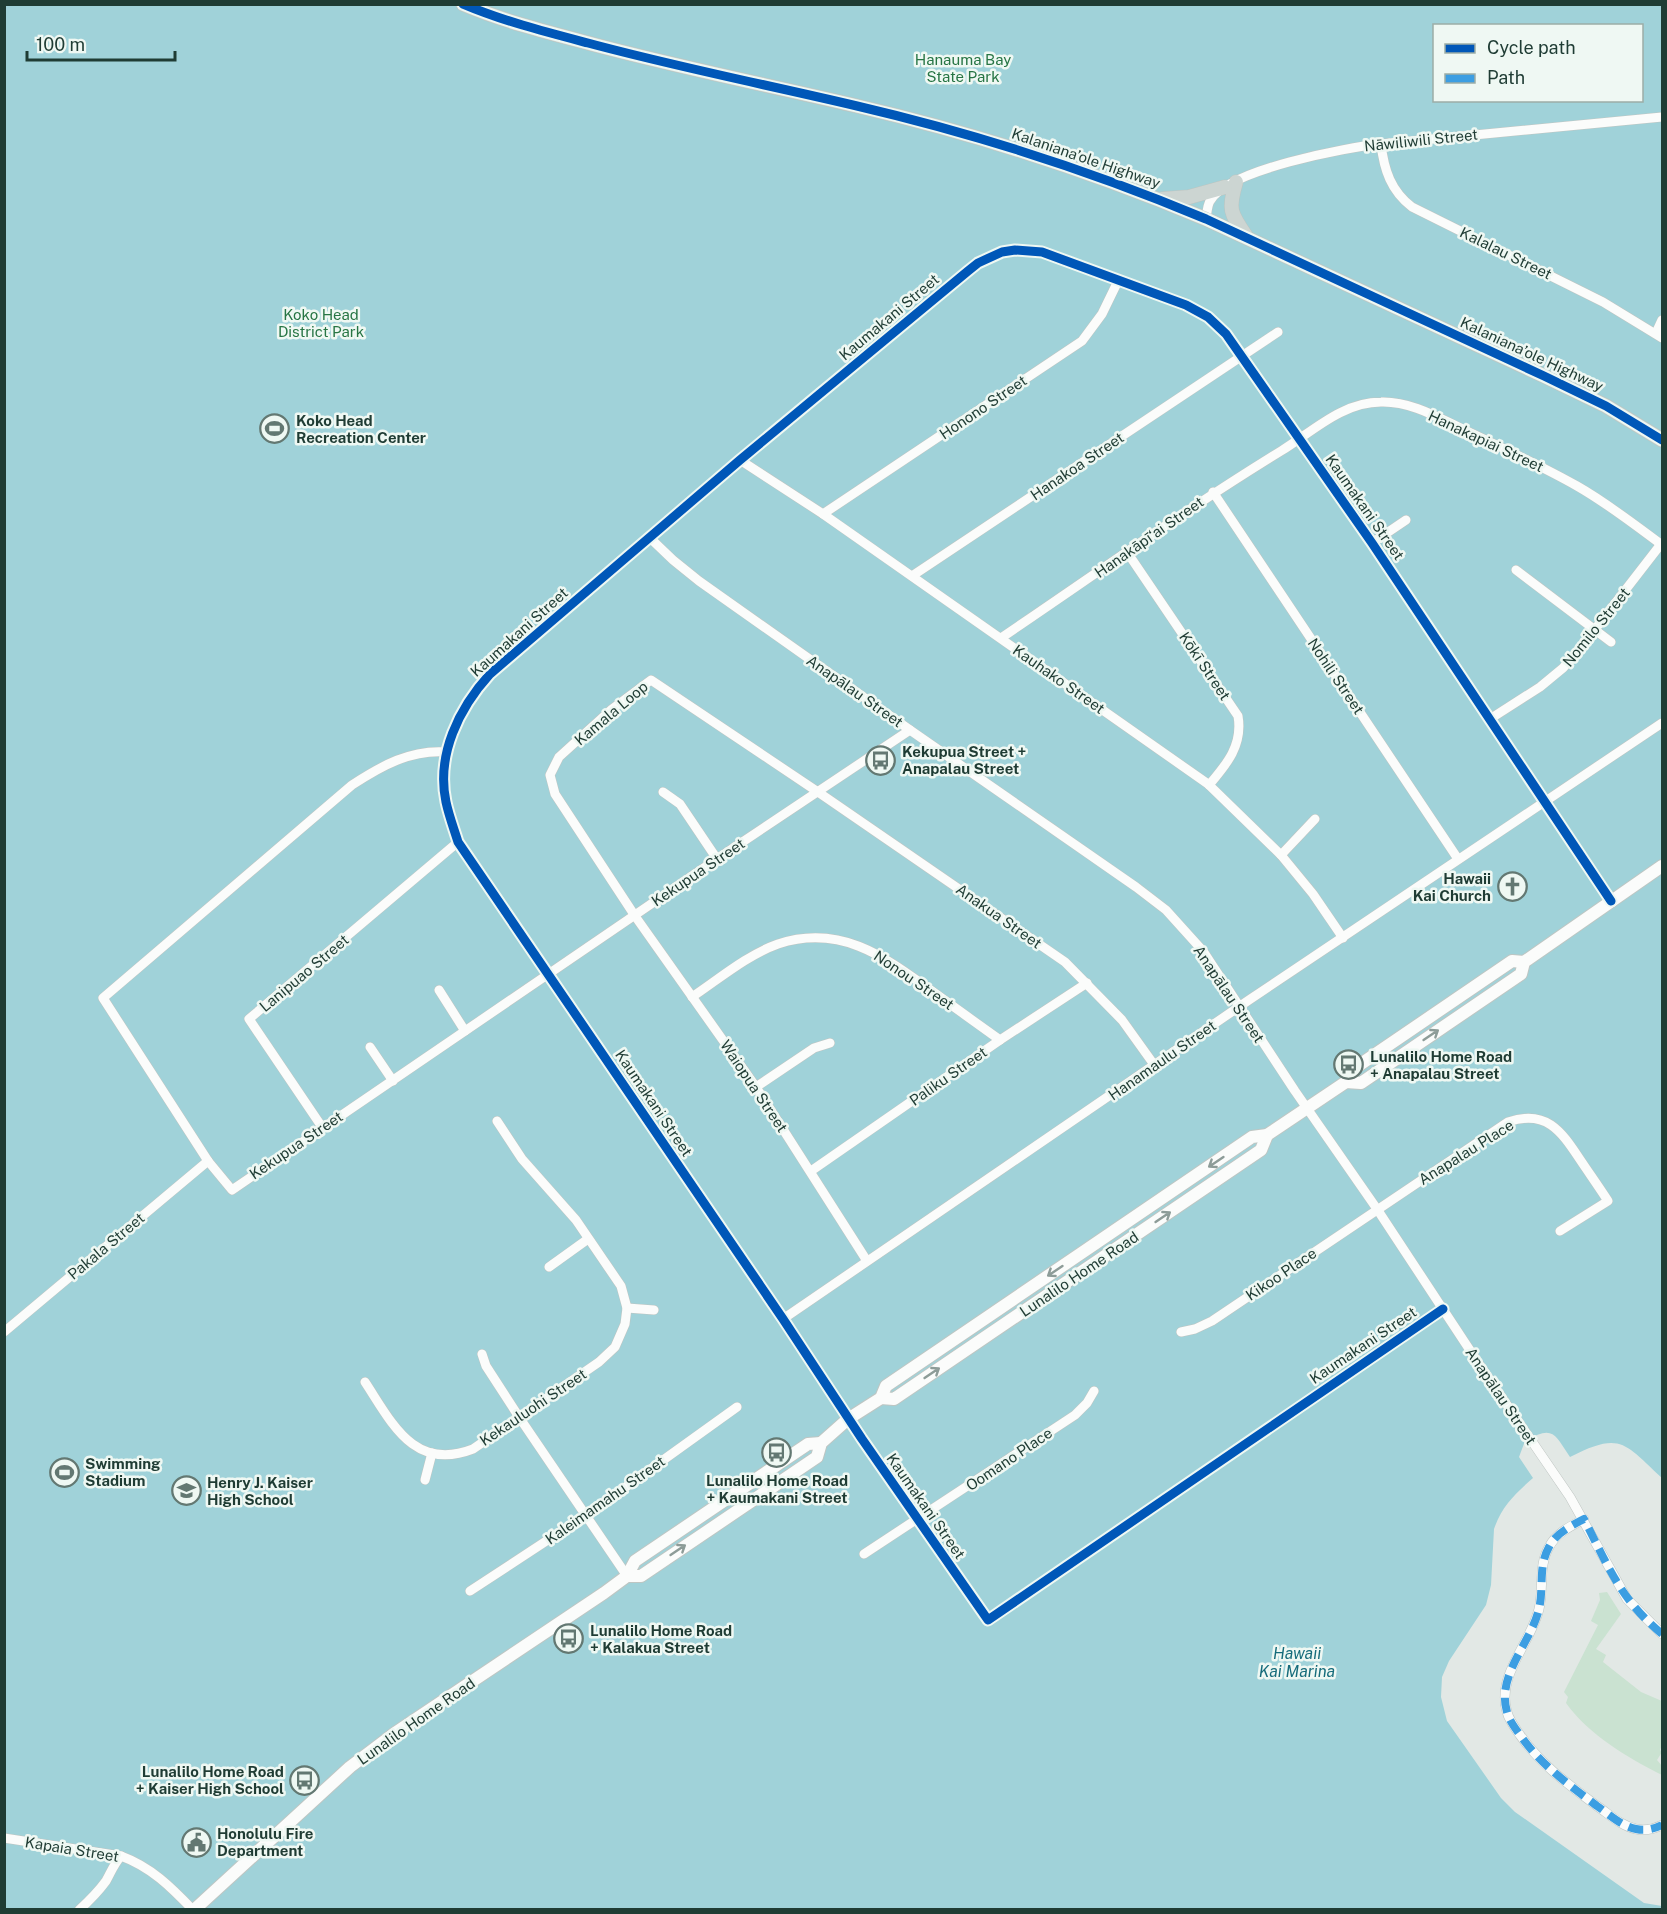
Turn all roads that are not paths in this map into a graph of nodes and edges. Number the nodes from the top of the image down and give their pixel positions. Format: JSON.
{"nodes":[{"id":1,"x":463,"y":4,"type":"edge"},
{"id":2,"x":1662,"y":117,"type":"edge"},
{"id":3,"x":1381,"y":144,"type":"junction"},
{"id":4,"x":1230,"y":184,"type":"junction"},
{"id":5,"x":1158,"y":199,"type":"junction"},
{"id":6,"x":1206,"y":219,"type":"junction"},
{"id":7,"x":1247,"y":238,"type":"junction"},
{"id":8,"x":1119,"y":279,"type":"junction"},
{"id":9,"x":1662,"y":320,"type":"edge"},
{"id":10,"x":1278,"y":332,"type":"dead end"},
{"id":11,"x":1659,"y":335,"type":"edge"},
{"id":12,"x":1242,"y":356,"type":"junction"},
{"id":13,"x":1299,"y":440,"type":"junction"},
{"id":14,"x":1662,"y":440,"type":"edge"},
{"id":15,"x":740,"y":460,"type":"junction"},
{"id":16,"x":1213,"y":492,"type":"junction"},
{"id":17,"x":823,"y":514,"type":"junction"},
{"id":18,"x":1406,"y":520,"type":"dead end"},
{"id":19,"x":650,"y":538,"type":"junction"},
{"id":20,"x":1372,"y":543,"type":"junction"},
{"id":21,"x":1662,"y":545,"type":"edge"},
{"id":22,"x":1127,"y":552,"type":"junction"},
{"id":23,"x":1516,"y":570,"type":"dead end"},
{"id":24,"x":912,"y":576,"type":"junction"},
{"id":25,"x":1595,"y":629,"type":"junction"},
{"id":26,"x":1001,"y":638,"type":"junction"},
{"id":27,"x":1611,"y":642,"type":"dead end"},
{"id":28,"x":1490,"y":719,"type":"junction"},
{"id":29,"x":1662,"y":723,"type":"edge"},
{"id":30,"x":910,"y":730,"type":"junction"},
{"id":31,"x":447,"y":752,"type":"junction"},
{"id":32,"x":1209,"y":785,"type":"junction"},
{"id":33,"x":663,"y":792,"type":"dead end"},
{"id":34,"x":819,"y":792,"type":"junction"},
{"id":35,"x":1546,"y":803,"type":"junction"},
{"id":36,"x":1315,"y":819,"type":"dead end"},
{"id":37,"x":458,"y":842,"type":"junction"},
{"id":38,"x":1281,"y":855,"type":"junction"},
{"id":39,"x":717,"y":859,"type":"junction"},
{"id":40,"x":1458,"y":859,"type":"junction"},
{"id":41,"x":1662,"y":866,"type":"edge"},
{"id":42,"x":1611,"y":901,"type":"junction"},
{"id":43,"x":635,"y":916,"type":"junction"},
{"id":44,"x":1343,"y":938,"type":"junction"},
{"id":45,"x":548,"y":975,"type":"junction"},
{"id":46,"x":1087,"y":983,"type":"junction"},
{"id":47,"x":439,"y":990,"type":"dead end"},
{"id":48,"x":692,"y":997,"type":"junction"},
{"id":49,"x":1238,"y":1007,"type":"junction"},
{"id":50,"x":465,"y":1031,"type":"junction"},
{"id":51,"x":1000,"y":1040,"type":"junction"},
{"id":52,"x":831,"y":1043,"type":"dead end"},
{"id":53,"x":370,"y":1047,"type":"dead end"},
{"id":54,"x":1155,"y":1066,"type":"junction"},
{"id":55,"x":393,"y":1081,"type":"junction"},
{"id":56,"x":756,"y":1087,"type":"junction"},
{"id":57,"x":1306,"y":1108,"type":"junction"},
{"id":58,"x":497,"y":1122,"type":"dead end"},
{"id":59,"x":322,"y":1127,"type":"junction"},
{"id":60,"x":208,"y":1161,"type":"junction"},
{"id":61,"x":811,"y":1171,"type":"junction"},
{"id":62,"x":1377,"y":1209,"type":"junction"},
{"id":63,"x":1560,"y":1231,"type":"dead end"},
{"id":64,"x":588,"y":1239,"type":"junction"},
{"id":65,"x":867,"y":1260,"type":"junction"},
{"id":66,"x":549,"y":1268,"type":"dead end"},
{"id":67,"x":627,"y":1308,"type":"junction"},
{"id":68,"x":1443,"y":1309,"type":"junction"},
{"id":69,"x":654,"y":1310,"type":"dead end"},
{"id":70,"x":783,"y":1319,"type":"junction"},
{"id":71,"x":4,"y":1332,"type":"edge"},
{"id":72,"x":1181,"y":1332,"type":"dead end"},
{"id":73,"x":482,"y":1354,"type":"dead end"},
{"id":74,"x":365,"y":1382,"type":"dead end"},
{"id":75,"x":1094,"y":1391,"type":"dead end"},
{"id":76,"x":737,"y":1407,"type":"dead end"},
{"id":77,"x":519,"y":1417,"type":"junction"},
{"id":78,"x":848,"y":1419,"type":"junction"},
{"id":79,"x":432,"y":1454,"type":"junction"},
{"id":80,"x":425,"y":1480,"type":"dead end"},
{"id":81,"x":585,"y":1515,"type":"junction"},
{"id":82,"x":1584,"y":1519,"type":"junction"},
{"id":83,"x":917,"y":1520,"type":"junction"},
{"id":84,"x":864,"y":1554,"type":"dead end"},
{"id":85,"x":627,"y":1576,"type":"junction"},
{"id":86,"x":470,"y":1591,"type":"dead end"},
{"id":87,"x":1662,"y":1634,"type":"edge"},
{"id":88,"x":1662,"y":1825,"type":"edge"},
{"id":89,"x":4,"y":1838,"type":"edge"},
{"id":90,"x":121,"y":1856,"type":"junction"},
{"id":91,"x":79,"y":1910,"type":"edge"},
{"id":92,"x":194,"y":1910,"type":"edge"}],
"edges":[{"from":1,"to":5,"type":"main road","name":"Kalaniana’ole Highway"},
{"from":2,"to":3,"type":"street","name":"Nāwiliwili Street"},
{"from":3,"to":4,"type":"street","name":"Nāwiliwili Street"},
{"from":3,"to":11,"type":"street","name":"Kalalau Street"},
{"from":4,"to":5,"type":"main road"},
{"from":4,"to":6,"type":"street"},
{"from":4,"to":7,"type":"main road"},
{"from":5,"to":6,"type":"main road","name":"Kalaniana’ole Highway"},
{"from":6,"to":7,"type":"main road","name":"Kalaniana’ole Highway"},
{"from":7,"to":14,"type":"main road","name":"Kalaniana’ole Highway"},
{"from":8,"to":12,"type":"street","name":"Kaumakani Street"},
{"from":8,"to":15,"type":"street","name":"Kaumakani Street"},
{"from":8,"to":17,"type":"street","name":"Honono Street"},
{"from":9,"to":11,"type":"street"},
{"from":10,"to":12,"type":"street","name":"Hanakoa Street"},
{"from":12,"to":13,"type":"street","name":"Kaumakani Street"},
{"from":12,"to":24,"type":"street","name":"Hanakoa Street"},
{"from":13,"to":16,"type":"street","name":"Hanakāpī‘ai Street"},
{"from":13,"to":20,"type":"street","name":"Kaumakani Street"},
{"from":13,"to":21,"type":"street","name":"Hanakapiai Street"},
{"from":15,"to":17,"type":"street","name":"Kauhako Street"},
{"from":15,"to":19,"type":"street","name":"Kaumakani Street"},
{"from":16,"to":22,"type":"street","name":"Hanakāpī‘ai Street"},
{"from":16,"to":40,"type":"street","name":"Nohili Street"},
{"from":17,"to":24,"type":"street","name":"Kauhako Street"},
{"from":18,"to":20,"type":"street"},
{"from":19,"to":30,"type":"street","name":"Anapālau Street"},
{"from":19,"to":31,"type":"street","name":"Kaumakani Street"},
{"from":20,"to":28,"type":"street","name":"Kaumakani Street"},
{"from":21,"to":25,"type":"street","name":"Nomilo Street"},
{"from":22,"to":26,"type":"street","name":"Hanakāpī‘ai Street"},
{"from":22,"to":32,"type":"street","name":"Kōkī Street"},
{"from":23,"to":25,"type":"street"},
{"from":24,"to":26,"type":"street","name":"Kauhako Street"},
{"from":25,"to":27,"type":"street"},
{"from":25,"to":28,"type":"street","name":"Nomilo Street"},
{"from":26,"to":32,"type":"street","name":"Kauhako Street"},
{"from":28,"to":35,"type":"street","name":"Kaumakani Street"},
{"from":29,"to":35,"type":"street","name":"Hanamaulu Street"},
{"from":30,"to":34,"type":"street","name":"Kekupua Street"},
{"from":30,"to":49,"type":"street","name":"Anapālau Street"},
{"from":31,"to":37,"type":"street","name":"Kaumakani Street"},
{"from":31,"to":60,"type":"street","name":"Kekupua Street"},
{"from":32,"to":38,"type":"street","name":"Kauhako Street"},
{"from":33,"to":39,"type":"street"},
{"from":34,"to":39,"type":"street","name":"Kekupua Street"},
{"from":34,"to":43,"type":"street","name":"Kamala Loop"},
{"from":34,"to":46,"type":"street","name":"Anakua Street"},
{"from":35,"to":40,"type":"street","name":"Hanamaulu Street"},
{"from":35,"to":42,"type":"street","name":"Kaumakani Street"},
{"from":36,"to":38,"type":"street"},
{"from":37,"to":45,"type":"street","name":"Kaumakani Street"},
{"from":37,"to":59,"type":"street","name":"Lanipuao Street"},
{"from":38,"to":44,"type":"street","name":"Kauhako Street"},
{"from":39,"to":43,"type":"street","name":"Kekupua Street"},
{"from":40,"to":44,"type":"street","name":"Hanamaulu Street"},
{"from":41,"to":42,"type":"main road","name":"Lunalilo Home Road"},
{"from":42,"to":57,"type":"main road","name":"Lunalilo Home Road"},
{"from":43,"to":45,"type":"street","name":"Kekupua Street"},
{"from":43,"to":48,"type":"street","name":"Waiopua Street"},
{"from":44,"to":49,"type":"street","name":"Hanamaulu Street"},
{"from":45,"to":50,"type":"street","name":"Kekupua Street"},
{"from":45,"to":70,"type":"street","name":"Kaumakani Street"},
{"from":46,"to":51,"type":"street","name":"Paliku Street"},
{"from":46,"to":54,"type":"street","name":"Anakua Street"},
{"from":47,"to":50,"type":"street"},
{"from":48,"to":51,"type":"street","name":"Nonou Street"},
{"from":48,"to":56,"type":"street","name":"Waiopua Street"},
{"from":49,"to":54,"type":"street","name":"Hanamaulu Street"},
{"from":49,"to":57,"type":"street","name":"Anapālau Street"},
{"from":50,"to":55,"type":"street","name":"Kekupua Street"},
{"from":51,"to":61,"type":"street","name":"Paliku Street"},
{"from":52,"to":56,"type":"street"},
{"from":53,"to":55,"type":"street"},
{"from":54,"to":65,"type":"street","name":"Hanamaulu Street"},
{"from":55,"to":59,"type":"street","name":"Kekupua Street"},
{"from":56,"to":61,"type":"street","name":"Waiopua Street"},
{"from":57,"to":62,"type":"street","name":"Anapālau Street"},
{"from":57,"to":78,"type":"main road","name":"Lunalilo Home Road"},
{"from":58,"to":64,"type":"street"},
{"from":59,"to":60,"type":"street","name":"Kekupua Street"},
{"from":60,"to":71,"type":"street","name":"Pakala Street"},
{"from":61,"to":65,"type":"street","name":"Waiopua Street"},
{"from":62,"to":63,"type":"street","name":"Anapalau Place"},
{"from":62,"to":68,"type":"street","name":"Anapālau Street"},
{"from":62,"to":72,"type":"street","name":"Kikoo Place"},
{"from":64,"to":66,"type":"street"},
{"from":64,"to":67,"type":"street"},
{"from":65,"to":70,"type":"street","name":"Hanamaulu Street"},
{"from":67,"to":69,"type":"street"},
{"from":67,"to":77,"type":"street","name":"Kekauluohi Street"},
{"from":68,"to":82,"type":"street","name":"Anapālau Street"},
{"from":68,"to":83,"type":"street","name":"Kaumakani Street"},
{"from":70,"to":78,"type":"street","name":"Kaumakani Street"},
{"from":73,"to":77,"type":"street"},
{"from":74,"to":79,"type":"street"},
{"from":75,"to":83,"type":"street","name":"Oomano Place"},
{"from":76,"to":81,"type":"street","name":"Kaleimamahu Street"},
{"from":77,"to":79,"type":"street","name":"Kekauluohi Street"},
{"from":77,"to":81,"type":"street"},
{"from":78,"to":83,"type":"street","name":"Kaumakani Street"},
{"from":78,"to":85,"type":"main road","name":"Lunalilo Home Road"},
{"from":79,"to":80,"type":"street"},
{"from":81,"to":85,"type":"street"},
{"from":81,"to":86,"type":"street","name":"Kaleimamahu Street"},
{"from":82,"to":87,"type":"street","name":"Anapālau Street"},
{"from":82,"to":88,"type":"street"},
{"from":83,"to":84,"type":"street","name":"Oomano Place"},
{"from":85,"to":92,"type":"main road","name":"Lunalilo Home Road"},
{"from":89,"to":90,"type":"street","name":"Kapaia Street"},
{"from":90,"to":91,"type":"street"},
{"from":90,"to":92,"type":"street","name":"Kapaia Street"}]}
